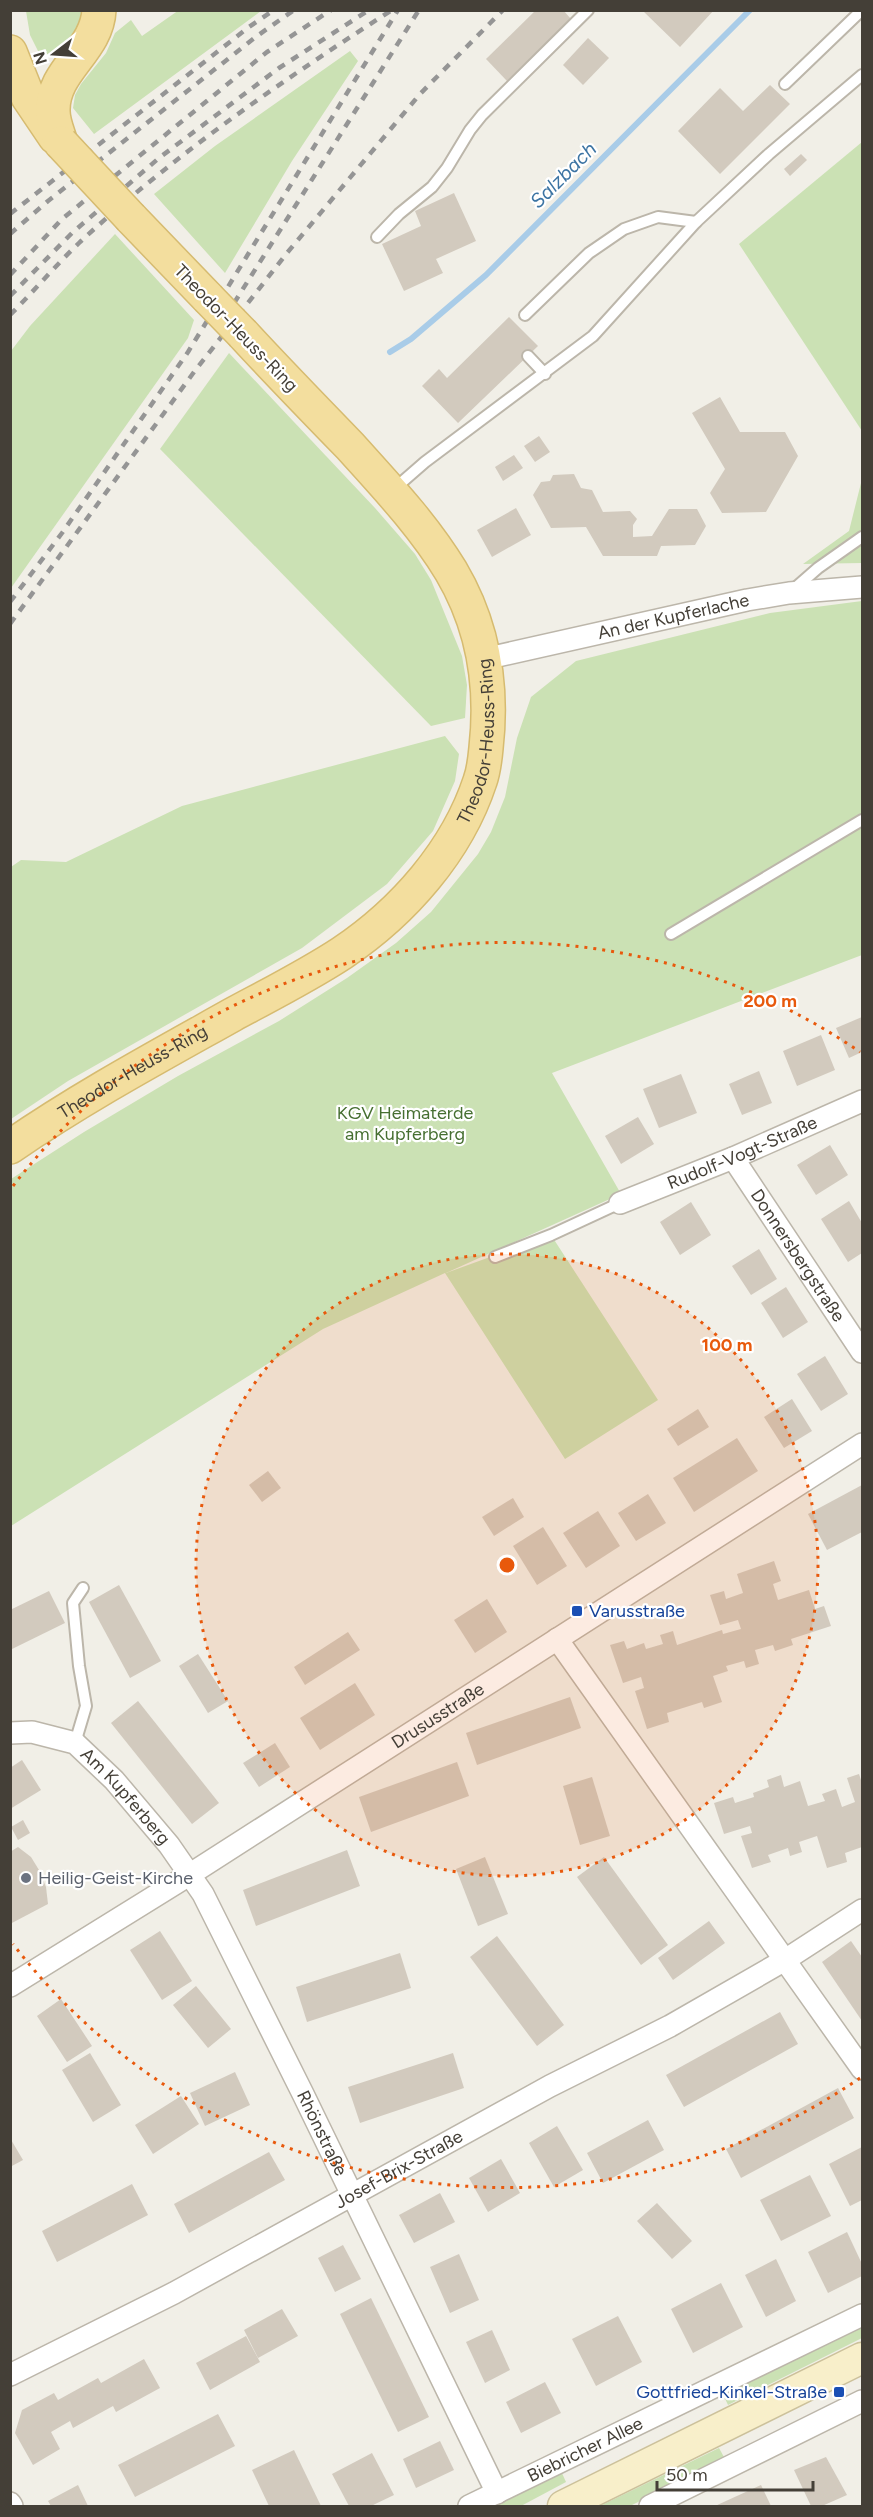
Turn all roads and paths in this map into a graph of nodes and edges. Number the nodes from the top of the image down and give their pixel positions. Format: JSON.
{"nodes":[{"id":1,"x":99,"y":10,"type":"edge"},
{"id":2,"x":588,"y":10,"type":"edge"},
{"id":3,"x":862,"y":10,"type":"edge"},
{"id":4,"x":10,"y":44,"type":"edge"},
{"id":5,"x":10,"y":52,"type":"edge"},
{"id":6,"x":76,"y":59,"type":"junction"},
{"id":7,"x":862,"y":75,"type":"edge"},
{"id":8,"x":785,"y":84,"type":"dead end"},
{"id":9,"x":10,"y":93,"type":"edge"},
{"id":10,"x":55,"y":138,"type":"junction"},
{"id":11,"x":696,"y":222,"type":"junction"},
{"id":12,"x":377,"y":237,"type":"dead end"},
{"id":13,"x":525,"y":315,"type":"dead end"},
{"id":14,"x":528,"y":356,"type":"dead end"},
{"id":15,"x":545,"y":374,"type":"junction"},
{"id":16,"x":392,"y":491,"type":"junction"},
{"id":17,"x":862,"y":537,"type":"edge"},
{"id":18,"x":862,"y":587,"type":"edge"},
{"id":19,"x":789,"y":593,"type":"junction"},
{"id":20,"x":484,"y":659,"type":"junction"},
{"id":21,"x":862,"y":820,"type":"edge"},
{"id":22,"x":671,"y":934,"type":"dead end"},
{"id":23,"x":862,"y":1101,"type":"edge"},
{"id":24,"x":10,"y":1148,"type":"edge"},
{"id":25,"x":733,"y":1158,"type":"junction"},
{"id":26,"x":620,"y":1203,"type":"joint"},
{"id":27,"x":495,"y":1257,"type":"dead end"},
{"id":28,"x":862,"y":1352,"type":"edge"},
{"id":29,"x":862,"y":1444,"type":"edge"},
{"id":30,"x":83,"y":1588,"type":"dead end"},
{"id":31,"x":557,"y":1640,"type":"junction"},
{"id":32,"x":10,"y":1733,"type":"edge"},
{"id":33,"x":75,"y":1743,"type":"junction"},
{"id":34,"x":189,"y":1875,"type":"junction"},
{"id":35,"x":862,"y":1910,"type":"edge"},
{"id":36,"x":786,"y":1960,"type":"junction"},
{"id":37,"x":10,"y":1986,"type":"edge"},
{"id":38,"x":862,"y":2069,"type":"edge"},
{"id":39,"x":351,"y":2194,"type":"junction"},
{"id":40,"x":862,"y":2314,"type":"edge"},
{"id":41,"x":862,"y":2358,"type":"edge"},
{"id":42,"x":10,"y":2375,"type":"edge"},
{"id":43,"x":862,"y":2401,"type":"edge"},
{"id":44,"x":497,"y":2493,"type":"junction"},
{"id":45,"x":469,"y":2506,"type":"edge"},
{"id":46,"x":562,"y":2506,"type":"edge"},
{"id":47,"x":650,"y":2506,"type":"edge"}],
"edges":[{"from":1,"to":6,"type":"main road"},
{"from":2,"to":12,"type":"lane"},
{"from":3,"to":8,"type":"lane"},
{"from":4,"to":6,"type":"main road"},
{"from":5,"to":10,"type":"main road","name":"Theodor-Heuss-Ring"},
{"from":6,"to":10,"type":"main road"},
{"from":7,"to":11,"type":"lane"},
{"from":9,"to":10,"type":"main road"},
{"from":10,"to":16,"type":"main road","name":"Theodor-Heuss-Ring","bridge":true},
{"from":11,"to":13,"type":"lane"},
{"from":11,"to":15,"type":"lane"},
{"from":14,"to":15,"type":"lane"},
{"from":15,"to":16,"type":"lane"},
{"from":16,"to":20,"type":"main road","name":"Theodor-Heuss-Ring"},
{"from":17,"to":19,"type":"lane"},
{"from":18,"to":19,"type":"street","name":"An der Kupferlache"},
{"from":19,"to":20,"type":"street","name":"An der Kupferlache"},
{"from":20,"to":24,"type":"main road","name":"Theodor-Heuss-Ring"},
{"from":21,"to":22,"type":"lane"},
{"from":23,"to":25,"type":"street","name":"Rudolf-Vogt-Straße"},
{"from":25,"to":26,"type":"street","name":"Rudolf-Vogt-Straße"},
{"from":25,"to":28,"type":"street","name":"Donnersbergstraße"},
{"from":26,"to":27,"type":"lane"},
{"from":29,"to":31,"type":"street","name":"Drususstraße"},
{"from":30,"to":33,"type":"lane"},
{"from":31,"to":34,"type":"street","name":"Drususstraße"},
{"from":31,"to":36,"type":"street"},
{"from":32,"to":33,"type":"street","name":"Am Kupferberg"},
{"from":33,"to":34,"type":"street","name":"Am Kupferberg"},
{"from":34,"to":37,"type":"street","name":"Drususstraße"},
{"from":34,"to":39,"type":"street","name":"Rhönstraße"},
{"from":35,"to":36,"type":"street","name":"Josef-Brix-Straße"},
{"from":36,"to":38,"type":"street"},
{"from":36,"to":39,"type":"street","name":"Josef-Brix-Straße"},
{"from":39,"to":42,"type":"street","name":"Josef-Brix-Straße"},
{"from":39,"to":44,"type":"street","name":"Rhönstraße"},
{"from":40,"to":44,"type":"street","name":"Biebricher Allee"},
{"from":41,"to":46,"type":"main road"},
{"from":43,"to":47,"type":"street"},
{"from":44,"to":45,"type":"street","name":"Biebricher Allee"}]}
